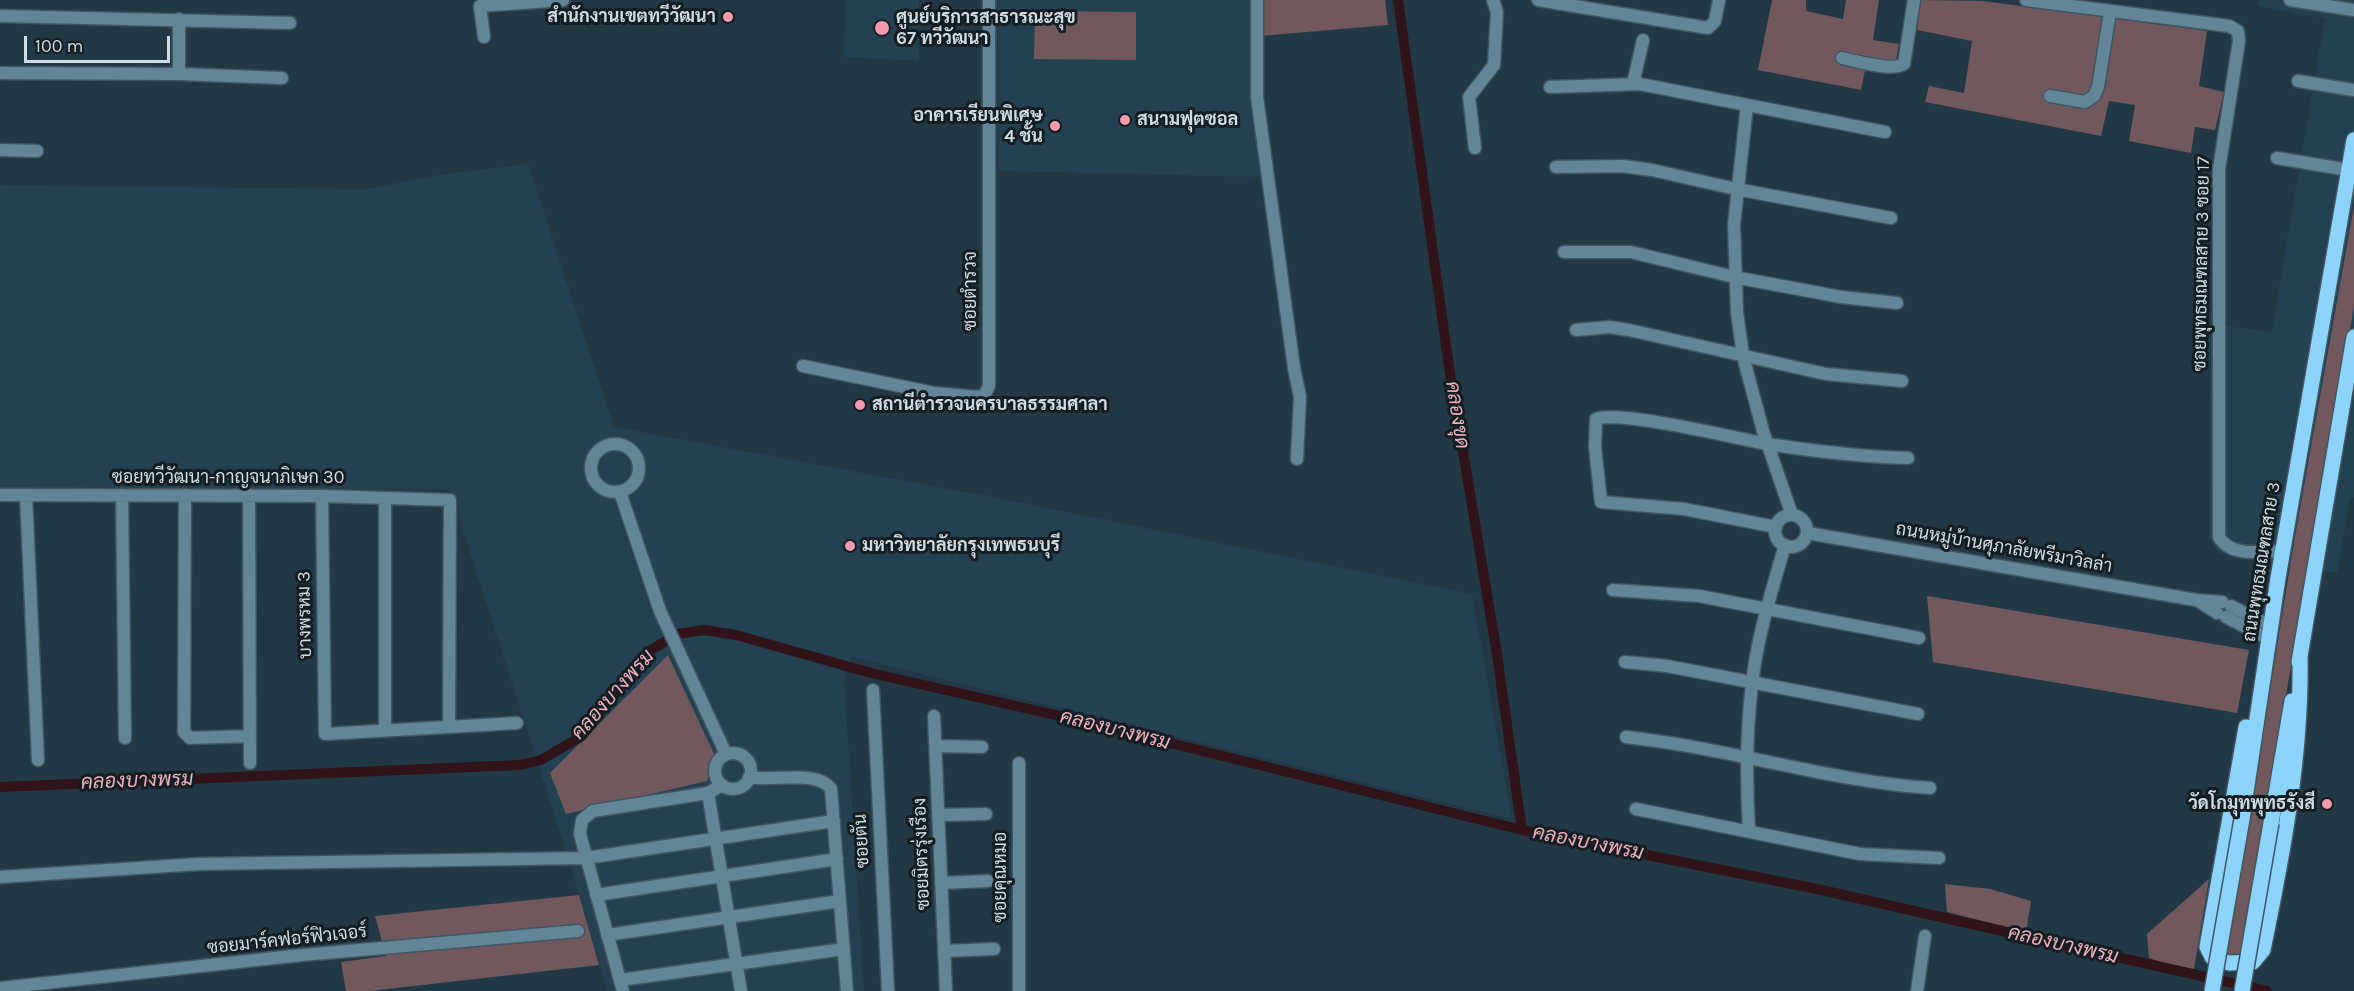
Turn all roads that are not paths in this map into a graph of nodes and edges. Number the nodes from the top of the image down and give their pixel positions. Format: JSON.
{"nodes":[{"id":1,"x":563,"y":0,"type":"edge"},
{"id":2,"x":988,"y":0,"type":"edge"},
{"id":3,"x":1257,"y":0,"type":"edge"},
{"id":4,"x":1493,"y":0,"type":"edge"},
{"id":5,"x":1538,"y":0,"type":"edge"},
{"id":6,"x":1719,"y":0,"type":"edge"},
{"id":7,"x":1914,"y":0,"type":"edge"},
{"id":8,"x":2026,"y":0,"type":"edge"},
{"id":9,"x":2290,"y":0,"type":"edge"},
{"id":10,"x":2354,"y":10,"type":"edge"},
{"id":11,"x":2110,"y":12,"type":"junction"},
{"id":12,"x":0,"y":16,"type":"edge"},
{"id":13,"x":179,"y":19,"type":"junction"},
{"id":14,"x":290,"y":23,"type":"dead end"},
{"id":15,"x":484,"y":37,"type":"dead end"},
{"id":16,"x":1643,"y":40,"type":"dead end"},
{"id":17,"x":1842,"y":58,"type":"dead end"},
{"id":18,"x":0,"y":73,"type":"edge"},
{"id":19,"x":179,"y":74,"type":"junction"},
{"id":20,"x":282,"y":78,"type":"dead end"},
{"id":21,"x":2298,"y":81,"type":"dead end"},
{"id":22,"x":1633,"y":84,"type":"junction"},
{"id":23,"x":1550,"y":87,"type":"dead end"},
{"id":24,"x":2354,"y":90,"type":"edge"},
{"id":25,"x":2050,"y":96,"type":"dead end"},
{"id":26,"x":1747,"y":105,"type":"junction"},
{"id":27,"x":1885,"y":132,"type":"dead end"},
{"id":28,"x":2354,"y":140,"type":"edge"},
{"id":29,"x":1475,"y":148,"type":"dead end"},
{"id":30,"x":0,"y":150,"type":"edge"},
{"id":31,"x":37,"y":151,"type":"dead end"},
{"id":32,"x":2277,"y":158,"type":"dead end"},
{"id":33,"x":1557,"y":167,"type":"dead end"},
{"id":34,"x":2349,"y":170,"type":"junction"},
{"id":35,"x":1736,"y":189,"type":"junction"},
{"id":36,"x":1891,"y":218,"type":"dead end"},
{"id":37,"x":1564,"y":252,"type":"dead end"},
{"id":38,"x":1734,"y":277,"type":"junction"},
{"id":39,"x":1897,"y":303,"type":"dead end"},
{"id":40,"x":1576,"y":330,"type":"dead end"},
{"id":41,"x":2354,"y":337,"type":"edge"},
{"id":42,"x":1743,"y":356,"type":"junction"},
{"id":43,"x":803,"y":366,"type":"dead end"},
{"id":44,"x":1902,"y":381,"type":"dead end"},
{"id":45,"x":2349,"y":389,"type":"edge"},
{"id":46,"x":1766,"y":443,"type":"junction"},
{"id":47,"x":1908,"y":458,"type":"dead end"},
{"id":48,"x":1297,"y":459,"type":"dead end"},
{"id":49,"x":620,"y":492,"type":"junction"},
{"id":50,"x":0,"y":495,"type":"edge"},
{"id":51,"x":26,"y":495,"type":"junction"},
{"id":52,"x":122,"y":495,"type":"junction"},
{"id":53,"x":185,"y":495,"type":"junction"},
{"id":54,"x":249,"y":495,"type":"junction"},
{"id":55,"x":322,"y":496,"type":"junction"},
{"id":56,"x":385,"y":498,"type":"junction"},
{"id":57,"x":1792,"y":515,"type":"junction"},
{"id":58,"x":1776,"y":527,"type":"junction"},
{"id":59,"x":1807,"y":533,"type":"junction"},
{"id":60,"x":1785,"y":545,"type":"junction"},
{"id":61,"x":2283,"y":550,"type":"junction"},
{"id":62,"x":1613,"y":590,"type":"dead end"},
{"id":63,"x":1767,"y":608,"type":"junction"},
{"id":64,"x":2224,"y":609,"type":"junction"},
{"id":65,"x":2243,"y":612,"type":"junction"},
{"id":66,"x":2238,"y":624,"type":"junction"},
{"id":67,"x":1918,"y":638,"type":"dead end"},
{"id":68,"x":2269,"y":639,"type":"junction"},
{"id":69,"x":2300,"y":655,"type":"junction"},
{"id":70,"x":1625,"y":662,"type":"dead end"},
{"id":71,"x":1752,"y":681,"type":"junction"},
{"id":72,"x":873,"y":690,"type":"dead end"},
{"id":73,"x":1918,"y":714,"type":"dead end"},
{"id":74,"x":934,"y":716,"type":"dead end"},
{"id":75,"x":517,"y":723,"type":"dead end"},
{"id":76,"x":449,"y":726,"type":"junction"},
{"id":77,"x":385,"y":730,"type":"junction"},
{"id":78,"x":250,"y":736,"type":"junction"},
{"id":79,"x":1626,"y":737,"type":"dead end"},
{"id":80,"x":126,"y":738,"type":"dead end"},
{"id":81,"x":936,"y":747,"type":"junction"},
{"id":82,"x":982,"y":747,"type":"dead end"},
{"id":83,"x":726,"y":754,"type":"junction"},
{"id":84,"x":1746,"y":757,"type":"junction"},
{"id":85,"x":38,"y":760,"type":"dead end"},
{"id":86,"x":250,"y":763,"type":"dead end"},
{"id":87,"x":1019,"y":763,"type":"dead end"},
{"id":88,"x":749,"y":777,"type":"junction"},
{"id":89,"x":722,"y":785,"type":"junction"},
{"id":90,"x":1930,"y":788,"type":"dead end"},
{"id":91,"x":708,"y":793,"type":"junction"},
{"id":92,"x":1636,"y":809,"type":"dead end"},
{"id":93,"x":938,"y":814,"type":"junction"},
{"id":94,"x":986,"y":814,"type":"dead end"},
{"id":95,"x":834,"y":821,"type":"junction"},
{"id":96,"x":1749,"y":831,"type":"junction"},
{"id":97,"x":716,"y":839,"type":"junction"},
{"id":98,"x":586,"y":858,"type":"junction"},
{"id":99,"x":1939,"y":858,"type":"dead end"},
{"id":100,"x":837,"y":859,"type":"junction"},
{"id":101,"x":722,"y":876,"type":"junction"},
{"id":102,"x":0,"y":877,"type":"edge"},
{"id":103,"x":988,"y":881,"type":"dead end"},
{"id":104,"x":941,"y":883,"type":"junction"},
{"id":105,"x":596,"y":895,"type":"junction"},
{"id":106,"x":840,"y":901,"type":"junction"},
{"id":107,"x":729,"y":917,"type":"junction"},
{"id":108,"x":578,"y":931,"type":"dead end"},
{"id":109,"x":607,"y":935,"type":"junction"},
{"id":110,"x":1925,"y":936,"type":"dead end"},
{"id":111,"x":844,"y":949,"type":"junction"},
{"id":112,"x":994,"y":949,"type":"dead end"},
{"id":113,"x":944,"y":951,"type":"junction"},
{"id":114,"x":736,"y":964,"type":"junction"},
{"id":115,"x":621,"y":986,"type":"edge"},
{"id":116,"x":0,"y":988,"type":"edge"},
{"id":117,"x":741,"y":991,"type":"edge"},
{"id":118,"x":848,"y":991,"type":"edge"},
{"id":119,"x":888,"y":991,"type":"edge"},
{"id":120,"x":946,"y":991,"type":"edge"},
{"id":121,"x":1019,"y":991,"type":"edge"},
{"id":122,"x":1917,"y":991,"type":"edge"},
{"id":123,"x":2212,"y":991,"type":"edge"},
{"id":124,"x":2242,"y":991,"type":"edge"}],
"edges":[{"from":1,"to":15,"type":"street"},
{"from":2,"to":43,"type":"street","name":"ซอยตำรวจ"},
{"from":3,"to":48,"type":"street"},
{"from":4,"to":29,"type":"street"},
{"from":5,"to":6,"type":"street"},
{"from":7,"to":17,"type":"street"},
{"from":8,"to":11,"type":"street","name":"ซอยพุทธมณฑลสาย 3 ซอย 17"},
{"from":9,"to":10,"type":"street"},
{"from":11,"to":25,"type":"street"},
{"from":11,"to":61,"type":"street","name":"ซอยพุทธมณฑลสาย 3 ซอย 17"},
{"from":12,"to":13,"type":"street"},
{"from":13,"to":14,"type":"street"},
{"from":13,"to":19,"type":"street"},
{"from":16,"to":22,"type":"street"},
{"from":18,"to":19,"type":"street"},
{"from":19,"to":20,"type":"street"},
{"from":21,"to":24,"type":"street"},
{"from":22,"to":23,"type":"street"},
{"from":22,"to":26,"type":"street"},
{"from":26,"to":27,"type":"street"},
{"from":26,"to":35,"type":"street"},
{"from":28,"to":34,"type":"main road","name":"ถนนพุทธมณฑลสาย 3"},
{"from":30,"to":31,"type":"street"},
{"from":32,"to":34,"type":"street"},
{"from":33,"to":35,"type":"street"},
{"from":34,"to":61,"type":"main road","name":"ถนนพุทธมณฑลสาย 3"},
{"from":35,"to":36,"type":"street"},
{"from":35,"to":38,"type":"street"},
{"from":37,"to":38,"type":"street"},
{"from":38,"to":39,"type":"street"},
{"from":38,"to":42,"type":"street"},
{"from":40,"to":42,"type":"street"},
{"from":41,"to":45,"type":"main road"},
{"from":42,"to":44,"type":"street"},
{"from":42,"to":46,"type":"street"},
{"from":45,"to":69,"type":"main road"},
{"from":46,"to":47,"type":"street"},
{"from":46,"to":57,"type":"street"},
{"from":46,"to":58,"type":"street"},
{"from":49,"to":49,"type":"street"},
{"from":49,"to":83,"type":"street"},
{"from":50,"to":51,"type":"street","name":"ซอยทวีวัฒนา-กาญจนาภิเษก 30"},
{"from":51,"to":52,"type":"street","name":"ซอยทวีวัฒนา-กาญจนาภิเษก 30"},
{"from":51,"to":85,"type":"street"},
{"from":52,"to":53,"type":"street","name":"ซอยทวีวัฒนา-กาญจนาภิเษก 30"},
{"from":52,"to":80,"type":"street"},
{"from":53,"to":54,"type":"street","name":"ซอยทวีวัฒนา-กาญจนาภิเษก 30"},
{"from":53,"to":78,"type":"street"},
{"from":54,"to":55,"type":"street","name":"ซอยทวีวัฒนา-กาญจนาภิเษก 30"},
{"from":54,"to":78,"type":"street"},
{"from":55,"to":56,"type":"street","name":"ซอยทวีวัฒนา-กาญจนาภิเษก 30"},
{"from":55,"to":77,"type":"street","name":"บางพรหม 3"},
{"from":56,"to":76,"type":"street","name":"ซอยทวีวัฒนา-กาญจนาภิเษก 30"},
{"from":56,"to":77,"type":"street"},
{"from":57,"to":58,"type":"street"},
{"from":57,"to":59,"type":"street"},
{"from":58,"to":60,"type":"street"},
{"from":59,"to":60,"type":"street"},
{"from":59,"to":64,"type":"street","name":"ถนนหมู่บ้านศุภาลัยพรีมาวิลล่า"},
{"from":60,"to":63,"type":"street"},
{"from":61,"to":68,"type":"main road","name":"ถนนพุทธมณฑลสาย 3"},
{"from":62,"to":63,"type":"street"},
{"from":63,"to":67,"type":"street"},
{"from":63,"to":71,"type":"street"},
{"from":64,"to":65,"type":"street"},
{"from":64,"to":66,"type":"street"},
{"from":65,"to":66,"type":"street"},
{"from":65,"to":68,"type":"street"},
{"from":66,"to":68,"type":"street"},
{"from":68,"to":69,"type":"main road"},
{"from":68,"to":123,"type":"main road","name":"ถนนพุทธมณฑลสาย 3","bridge":true},
{"from":69,"to":124,"type":"main road","bridge":true},
{"from":70,"to":71,"type":"street"},
{"from":71,"to":73,"type":"street"},
{"from":71,"to":84,"type":"street"},
{"from":72,"to":119,"type":"street","name":"ซอยตัน"},
{"from":74,"to":81,"type":"street","name":"ซอยมิตรรุ่งเรือง"},
{"from":75,"to":76,"type":"street"},
{"from":76,"to":77,"type":"street"},
{"from":78,"to":86,"type":"street"},
{"from":79,"to":84,"type":"street"},
{"from":81,"to":82,"type":"street"},
{"from":81,"to":93,"type":"street","name":"ซอยมิตรรุ่งเรือง"},
{"from":83,"to":88,"type":"street"},
{"from":83,"to":89,"type":"street"},
{"from":84,"to":90,"type":"street"},
{"from":84,"to":96,"type":"street"},
{"from":87,"to":121,"type":"street","name":"ซอยคุณหมอ"},
{"from":88,"to":89,"type":"street"},
{"from":88,"to":95,"type":"street"},
{"from":89,"to":91,"type":"street"},
{"from":91,"to":97,"type":"street"},
{"from":91,"to":98,"type":"street"},
{"from":92,"to":96,"type":"street"},
{"from":93,"to":94,"type":"street"},
{"from":93,"to":104,"type":"street","name":"ซอยมิตรรุ่งเรือง"},
{"from":95,"to":97,"type":"street"},
{"from":95,"to":100,"type":"street"},
{"from":96,"to":99,"type":"street"},
{"from":97,"to":98,"type":"street"},
{"from":97,"to":101,"type":"street"},
{"from":98,"to":102,"type":"street"},
{"from":98,"to":105,"type":"street"},
{"from":100,"to":101,"type":"street"},
{"from":100,"to":106,"type":"street"},
{"from":101,"to":105,"type":"street"},
{"from":101,"to":107,"type":"street"},
{"from":103,"to":104,"type":"street"},
{"from":104,"to":113,"type":"street","name":"ซอยมิตรรุ่งเรือง"},
{"from":105,"to":109,"type":"street"},
{"from":106,"to":107,"type":"street"},
{"from":106,"to":111,"type":"street"},
{"from":107,"to":109,"type":"street"},
{"from":107,"to":114,"type":"street"},
{"from":108,"to":116,"type":"street","name":"ซอยมาร์คฟอร์ฟิวเจอร์"},
{"from":109,"to":115,"type":"street"},
{"from":110,"to":122,"type":"street"},
{"from":111,"to":114,"type":"street"},
{"from":111,"to":118,"type":"street"},
{"from":112,"to":113,"type":"street"},
{"from":113,"to":120,"type":"street","name":"ซอยมิตรรุ่งเรือง"},
{"from":114,"to":115,"type":"street"},
{"from":114,"to":117,"type":"street"}]}
